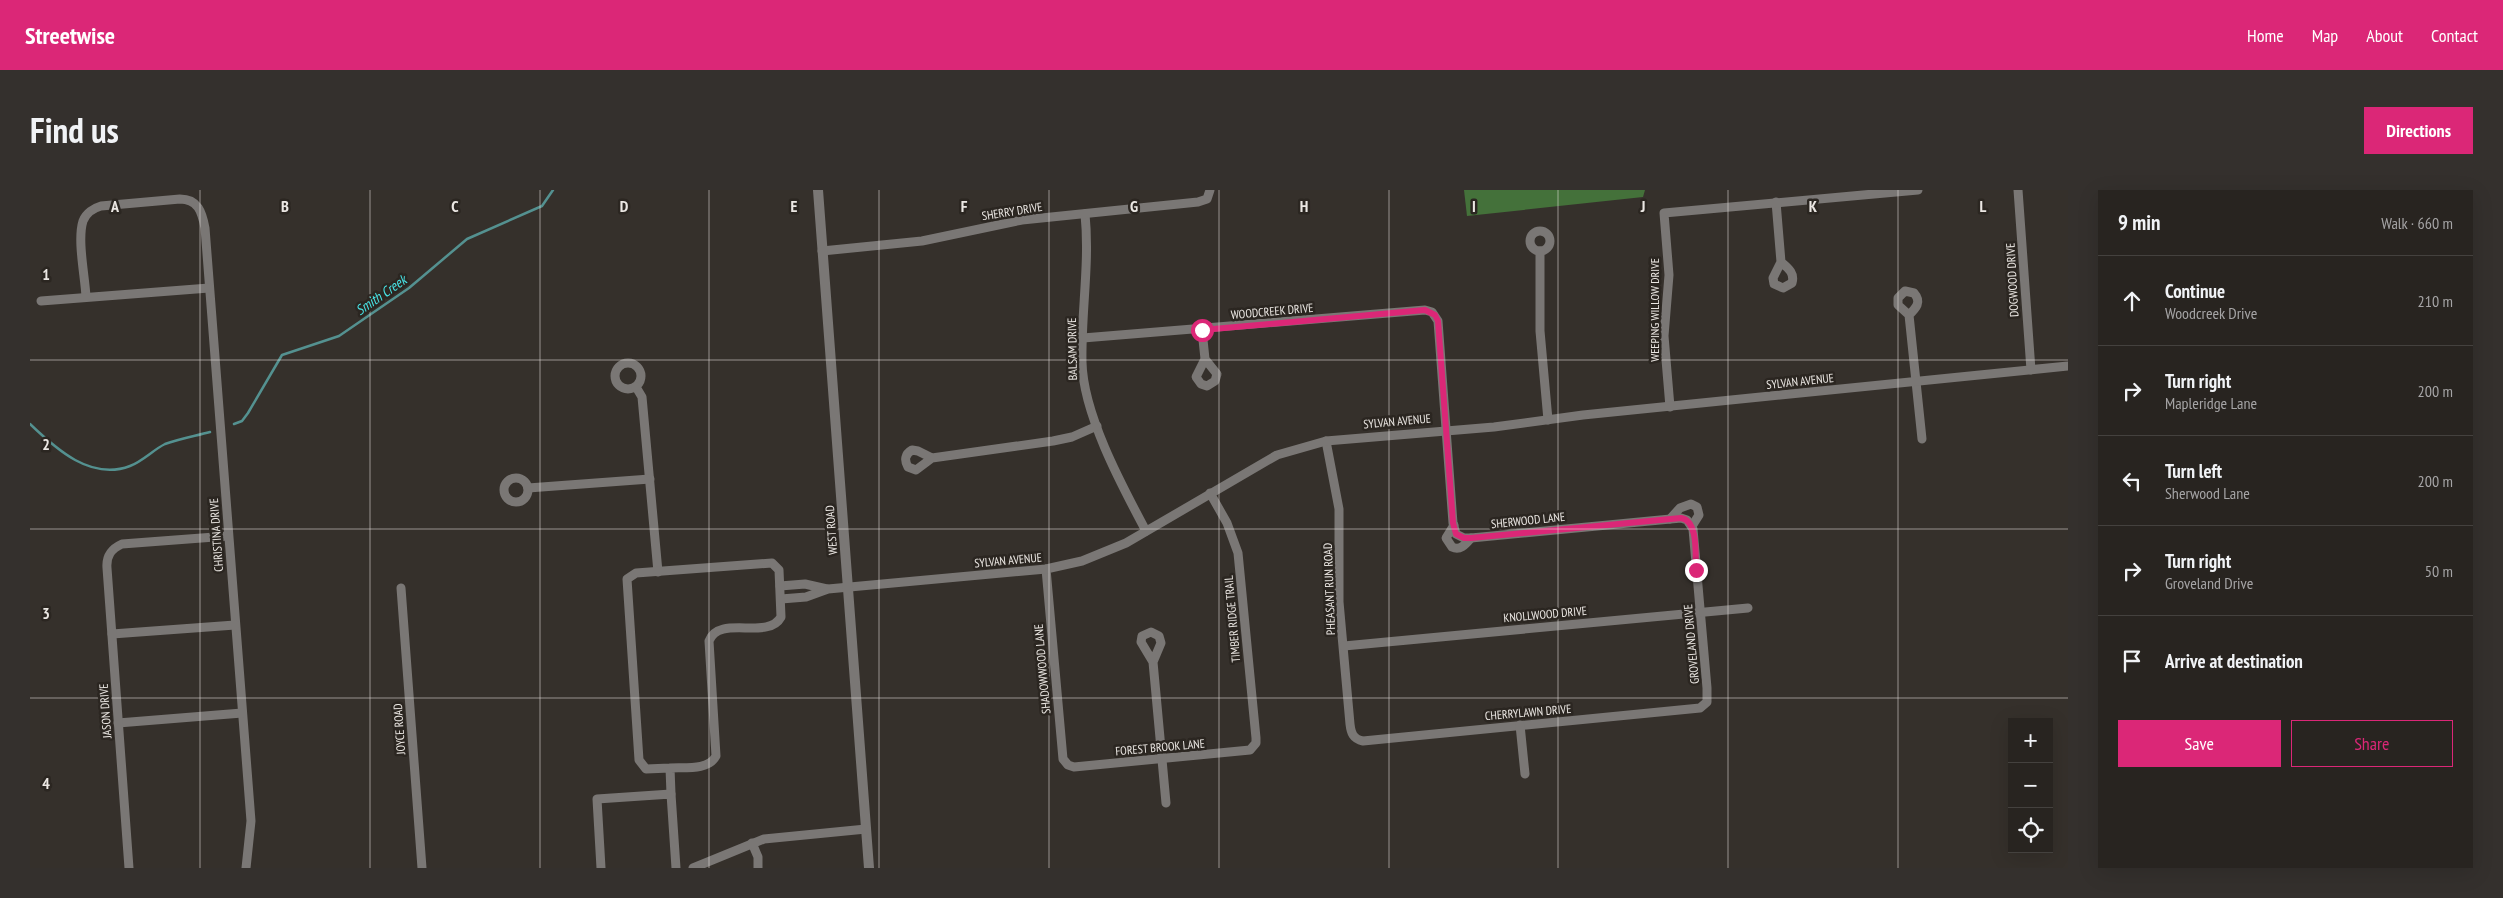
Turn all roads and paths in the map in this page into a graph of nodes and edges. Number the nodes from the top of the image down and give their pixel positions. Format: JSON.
{"nodes":[{"id":1,"x":818,"y":190,"type":"edge"},
{"id":2,"x":1918,"y":190,"type":"edge"},
{"id":3,"x":2018,"y":190,"type":"edge"},
{"id":4,"x":1209,"y":194,"type":"edge"},
{"id":5,"x":1776,"y":202,"type":"junction"},
{"id":6,"x":1085,"y":214,"type":"junction"},
{"id":7,"x":822,"y":251,"type":"junction"},
{"id":8,"x":1540,"y":251,"type":"dead end"},
{"id":9,"x":1781,"y":262,"type":"dead end"},
{"id":10,"x":209,"y":288,"type":"junction"},
{"id":11,"x":86,"y":297,"type":"junction"},
{"id":12,"x":41,"y":301,"type":"dead end"},
{"id":13,"x":1909,"y":315,"type":"dead end"},
{"id":14,"x":1202,"y":330,"type":"junction"},
{"id":15,"x":1083,"y":338,"type":"junction"},
{"id":16,"x":1205,"y":359,"type":"dead end"},
{"id":17,"x":2068,"y":366,"type":"edge"},
{"id":18,"x":2031,"y":370,"type":"junction"},
{"id":19,"x":1915,"y":381,"type":"junction"},
{"id":20,"x":636,"y":387,"type":"dead end"},
{"id":21,"x":1670,"y":406,"type":"junction"},
{"id":22,"x":1548,"y":420,"type":"junction"},
{"id":23,"x":1097,"y":426,"type":"junction"},
{"id":24,"x":1446,"y":430,"type":"junction"},
{"id":25,"x":1922,"y":439,"type":"dead end"},
{"id":26,"x":1326,"y":441,"type":"junction"},
{"id":27,"x":932,"y":458,"type":"dead end"},
{"id":28,"x":650,"y":479,"type":"junction"},
{"id":29,"x":528,"y":488,"type":"dead end"},
{"id":30,"x":1210,"y":493,"type":"junction"},
{"id":31,"x":1670,"y":519,"type":"junction"},
{"id":32,"x":1690,"y":523,"type":"junction"},
{"id":33,"x":1454,"y":526,"type":"junction"},
{"id":34,"x":1146,"y":531,"type":"junction"},
{"id":35,"x":228,"y":536,"type":"junction"},
{"id":36,"x":1471,"y":538,"type":"junction"},
{"id":37,"x":1046,"y":569,"type":"junction"},
{"id":38,"x":658,"y":572,"type":"junction"},
{"id":39,"x":780,"y":586,"type":"junction"},
{"id":40,"x":401,"y":588,"type":"dead end"},
{"id":41,"x":847,"y":588,"type":"junction"},
{"id":42,"x":828,"y":589,"type":"junction"},
{"id":43,"x":781,"y":599,"type":"junction"},
{"id":44,"x":1748,"y":608,"type":"dead end"},
{"id":45,"x":1700,"y":612,"type":"junction"},
{"id":46,"x":235,"y":625,"type":"junction"},
{"id":47,"x":112,"y":634,"type":"junction"},
{"id":48,"x":1344,"y":646,"type":"junction"},
{"id":49,"x":1153,"y":662,"type":"dead end"},
{"id":50,"x":1705,"y":705,"type":"joint"},
{"id":51,"x":242,"y":714,"type":"junction"},
{"id":52,"x":118,"y":723,"type":"junction"},
{"id":53,"x":1520,"y":725,"type":"junction"},
{"id":54,"x":1353,"y":736,"type":"joint"},
{"id":55,"x":1253,"y":748,"type":"joint"},
{"id":56,"x":1162,"y":759,"type":"junction"},
{"id":57,"x":1068,"y":765,"type":"joint"},
{"id":58,"x":670,"y":768,"type":"junction"},
{"id":59,"x":1525,"y":774,"type":"dead end"},
{"id":60,"x":672,"y":794,"type":"junction"},
{"id":61,"x":1166,"y":803,"type":"dead end"},
{"id":62,"x":866,"y":829,"type":"junction"},
{"id":63,"x":752,"y":844,"type":"junction"},
{"id":64,"x":129,"y":868,"type":"edge"},
{"id":65,"x":246,"y":868,"type":"edge"},
{"id":66,"x":422,"y":868,"type":"edge"},
{"id":67,"x":601,"y":868,"type":"edge"},
{"id":68,"x":676,"y":868,"type":"edge"},
{"id":69,"x":693,"y":868,"type":"edge"},
{"id":70,"x":758,"y":868,"type":"edge"},
{"id":71,"x":869,"y":868,"type":"edge"}],
"edges":[{"from":1,"to":7,"type":"street","name":"WEST ROAD"},
{"from":2,"to":5,"type":"street"},
{"from":3,"to":18,"type":"street","name":"DOGWOOD DRIVE"},
{"from":4,"to":6,"type":"street","name":"SHERRY DRIVE"},
{"from":5,"to":9,"type":"street"},
{"from":5,"to":21,"type":"street","name":"WEEPING WILLOW DRIVE"},
{"from":6,"to":7,"type":"street","name":"SHERRY DRIVE"},
{"from":6,"to":15,"type":"street","name":"BALSAM DRIVE"},
{"from":7,"to":41,"type":"street","name":"WEST ROAD"},
{"from":8,"to":22,"type":"street"},
{"from":10,"to":11,"type":"street"},
{"from":10,"to":11,"type":"street","name":"CHRISTINA DRIVE"},
{"from":10,"to":35,"type":"street","name":"CHRISTINA DRIVE"},
{"from":11,"to":12,"type":"street"},
{"from":13,"to":19,"type":"street"},
{"from":14,"to":15,"type":"street","name":"WOODCREEK DRIVE"},
{"from":14,"to":16,"type":"street"},
{"from":14,"to":24,"type":"street","name":"WOODCREEK DRIVE"},
{"from":15,"to":23,"type":"street","name":"BALSAM DRIVE"},
{"from":17,"to":18,"type":"street","name":"SYLVAN AVENUE"},
{"from":18,"to":19,"type":"street","name":"SYLVAN AVENUE"},
{"from":19,"to":21,"type":"street","name":"SYLVAN AVENUE"},
{"from":19,"to":25,"type":"street"},
{"from":20,"to":28,"type":"street"},
{"from":21,"to":22,"type":"street","name":"SYLVAN AVENUE"},
{"from":22,"to":24,"type":"street","name":"SYLVAN AVENUE"},
{"from":23,"to":27,"type":"street"},
{"from":23,"to":34,"type":"street","name":"BALSAM DRIVE"},
{"from":24,"to":26,"type":"street","name":"SYLVAN AVENUE"},
{"from":24,"to":33,"type":"street"},
{"from":26,"to":30,"type":"street","name":"SYLVAN AVENUE"},
{"from":26,"to":48,"type":"street","name":"PHEASANT RUN ROAD"},
{"from":28,"to":29,"type":"street"},
{"from":28,"to":38,"type":"street"},
{"from":30,"to":34,"type":"street","name":"SYLVAN AVENUE"},
{"from":30,"to":55,"type":"street","name":"TIMBER RIDGE TRAIL"},
{"from":31,"to":32,"type":"street","name":"SHERWOOD LANE"},
{"from":31,"to":32,"type":"street","name":"GROVELAND DRIVE"},
{"from":31,"to":36,"type":"street","name":"SHERWOOD LANE"},
{"from":32,"to":45,"type":"street","name":"GROVELAND DRIVE"},
{"from":33,"to":36,"type":"street","name":"SHERWOOD LANE"},
{"from":33,"to":36,"type":"street"},
{"from":34,"to":37,"type":"street","name":"SYLVAN AVENUE"},
{"from":35,"to":46,"type":"street","name":"CHRISTINA DRIVE"},
{"from":35,"to":47,"type":"street","name":"JASON DRIVE"},
{"from":37,"to":41,"type":"street","name":"SYLVAN AVENUE"},
{"from":37,"to":57,"type":"street","name":"SHADOWWOOD LANE"},
{"from":38,"to":39,"type":"street"},
{"from":38,"to":58,"type":"street"},
{"from":39,"to":42,"type":"street"},
{"from":39,"to":43,"type":"street"},
{"from":40,"to":66,"type":"street","name":"JOYCE ROAD"},
{"from":41,"to":42,"type":"street","name":"SYLVAN AVENUE"},
{"from":41,"to":62,"type":"street","name":"WEST ROAD"},
{"from":42,"to":43,"type":"street"},
{"from":43,"to":58,"type":"street"},
{"from":44,"to":45,"type":"street","name":"KNOLLWOOD DRIVE"},
{"from":45,"to":48,"type":"street","name":"KNOLLWOOD DRIVE"},
{"from":45,"to":50,"type":"street","name":"GROVELAND DRIVE"},
{"from":46,"to":47,"type":"street"},
{"from":46,"to":51,"type":"street","name":"CHRISTINA DRIVE"},
{"from":47,"to":52,"type":"street","name":"JASON DRIVE"},
{"from":48,"to":54,"type":"street","name":"PHEASANT RUN ROAD"},
{"from":49,"to":56,"type":"street"},
{"from":50,"to":53,"type":"street","name":"CHERRYLAWN DRIVE"},
{"from":51,"to":52,"type":"street"},
{"from":51,"to":65,"type":"street","name":"CHRISTINA DRIVE"},
{"from":52,"to":64,"type":"street","name":"JASON DRIVE"},
{"from":53,"to":54,"type":"street","name":"CHERRYLAWN DRIVE"},
{"from":53,"to":59,"type":"street"},
{"from":55,"to":56,"type":"street","name":"FOREST BROOK LANE"},
{"from":56,"to":57,"type":"street","name":"FOREST BROOK LANE"},
{"from":56,"to":61,"type":"street"},
{"from":58,"to":60,"type":"street"},
{"from":60,"to":67,"type":"street"},
{"from":60,"to":68,"type":"street"},
{"from":62,"to":63,"type":"street"},
{"from":62,"to":71,"type":"street","name":"WEST ROAD"},
{"from":63,"to":69,"type":"street"},
{"from":63,"to":70,"type":"street"}]}
